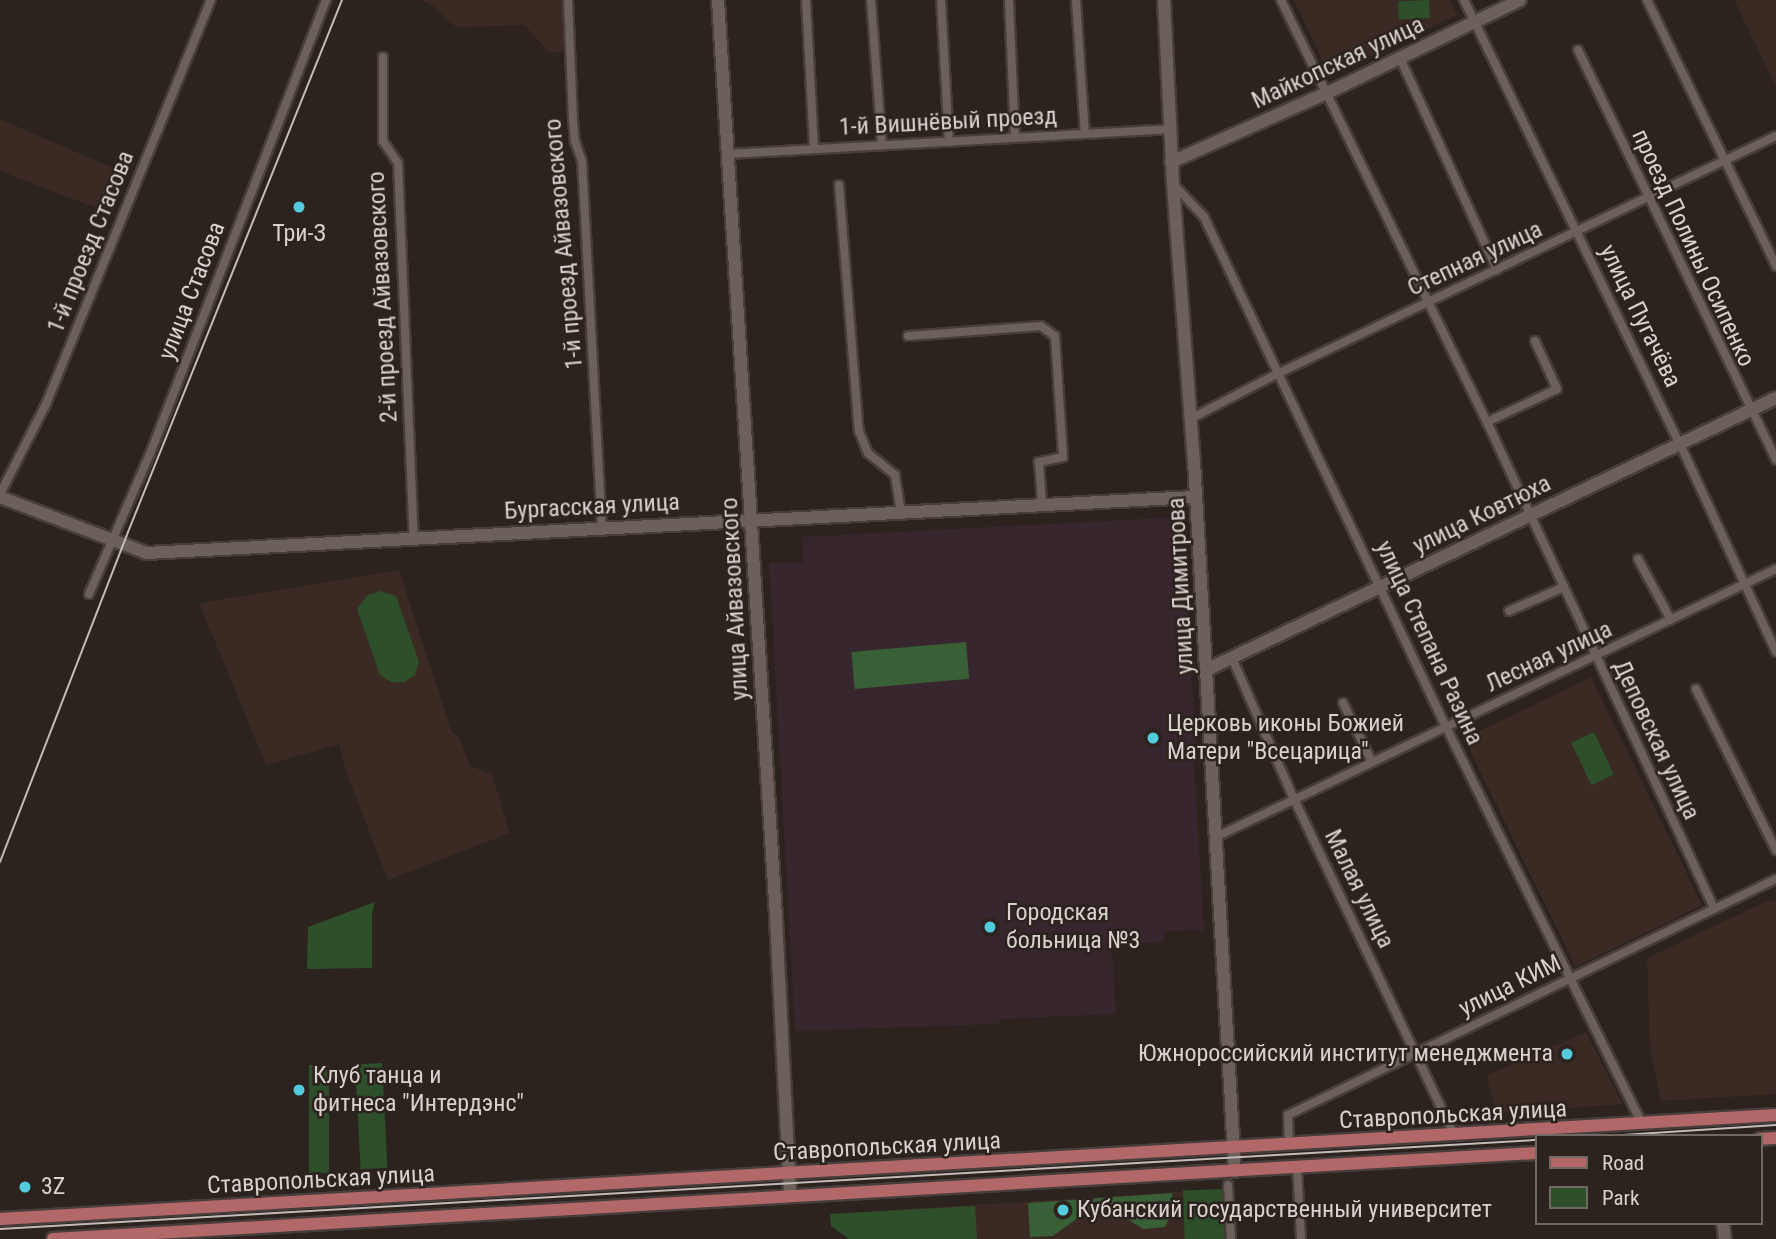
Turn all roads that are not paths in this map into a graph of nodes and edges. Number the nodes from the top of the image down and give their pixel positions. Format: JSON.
{"nodes":[{"id":1,"x":211,"y":0,"type":"edge"},
{"id":2,"x":326,"y":0,"type":"edge"},
{"id":3,"x":568,"y":0,"type":"edge"},
{"id":4,"x":718,"y":0,"type":"edge"},
{"id":5,"x":806,"y":0,"type":"edge"},
{"id":6,"x":871,"y":0,"type":"edge"},
{"id":7,"x":941,"y":0,"type":"edge"},
{"id":8,"x":1009,"y":0,"type":"edge"},
{"id":9,"x":1076,"y":0,"type":"edge"},
{"id":10,"x":1164,"y":0,"type":"edge"},
{"id":11,"x":1281,"y":0,"type":"edge"},
{"id":12,"x":1464,"y":0,"type":"edge"},
{"id":13,"x":1520,"y":0,"type":"edge"},
{"id":14,"x":1647,"y":0,"type":"edge"},
{"id":15,"x":1475,"y":22,"type":"junction"},
{"id":16,"x":1578,"y":50,"type":"dead end"},
{"id":17,"x":383,"y":57,"type":"dead end"},
{"id":18,"x":1400,"y":58,"type":"junction"},
{"id":19,"x":1326,"y":93,"type":"junction"},
{"id":20,"x":1169,"y":129,"type":"junction"},
{"id":21,"x":1085,"y":134,"type":"junction"},
{"id":22,"x":1776,"y":136,"type":"edge"},
{"id":23,"x":1015,"y":138,"type":"junction"},
{"id":24,"x":949,"y":142,"type":"junction"},
{"id":25,"x":882,"y":145,"type":"junction"},
{"id":26,"x":814,"y":149,"type":"junction"},
{"id":27,"x":729,"y":154,"type":"junction"},
{"id":28,"x":1725,"y":159,"type":"junction"},
{"id":29,"x":1171,"y":162,"type":"junction"},
{"id":30,"x":1173,"y":184,"type":"junction"},
{"id":31,"x":839,"y":185,"type":"dead end"},
{"id":32,"x":1647,"y":197,"type":"junction"},
{"id":33,"x":1577,"y":232,"type":"junction"},
{"id":34,"x":1776,"y":267,"type":"edge"},
{"id":35,"x":1497,"y":270,"type":"junction"},
{"id":36,"x":1429,"y":301,"type":"junction"},
{"id":37,"x":908,"y":336,"type":"dead end"},
{"id":38,"x":1535,"y":341,"type":"dead end"},
{"id":39,"x":1277,"y":374,"type":"junction"},
{"id":40,"x":1776,"y":398,"type":"edge"},
{"id":41,"x":1749,"y":410,"type":"junction"},
{"id":42,"x":1192,"y":418,"type":"junction"},
{"id":43,"x":1487,"y":422,"type":"junction"},
{"id":44,"x":1680,"y":444,"type":"junction"},
{"id":45,"x":1776,"y":460,"type":"edge"},
{"id":46,"x":0,"y":495,"type":"edge"},
{"id":47,"x":1196,"y":497,"type":"junction"},
{"id":48,"x":1042,"y":503,"type":"junction"},
{"id":49,"x":901,"y":511,"type":"junction"},
{"id":50,"x":1530,"y":515,"type":"junction"},
{"id":51,"x":751,"y":520,"type":"junction"},
{"id":52,"x":602,"y":527,"type":"junction"},
{"id":53,"x":414,"y":539,"type":"junction"},
{"id":54,"x":111,"y":540,"type":"junction"},
{"id":55,"x":1638,"y":559,"type":"dead end"},
{"id":56,"x":1776,"y":569,"type":"edge"},
{"id":57,"x":1745,"y":584,"type":"junction"},
{"id":58,"x":1382,"y":587,"type":"junction"},
{"id":59,"x":1564,"y":587,"type":"junction"},
{"id":60,"x":89,"y":594,"type":"dead end"},
{"id":61,"x":1509,"y":611,"type":"dead end"},
{"id":62,"x":1671,"y":620,"type":"junction"},
{"id":63,"x":1776,"y":652,"type":"edge"},
{"id":64,"x":1595,"y":656,"type":"junction"},
{"id":65,"x":1232,"y":658,"type":"junction"},
{"id":66,"x":1206,"y":670,"type":"junction"},
{"id":67,"x":1696,"y":689,"type":"dead end"},
{"id":68,"x":1343,"y":704,"type":"dead end"},
{"id":69,"x":1446,"y":727,"type":"junction"},
{"id":70,"x":1372,"y":762,"type":"junction"},
{"id":71,"x":1294,"y":799,"type":"junction"},
{"id":72,"x":1216,"y":837,"type":"junction"},
{"id":73,"x":1776,"y":850,"type":"edge"},
{"id":74,"x":1776,"y":879,"type":"edge"},
{"id":75,"x":1714,"y":908,"type":"junction"},
{"id":76,"x":1569,"y":978,"type":"junction"},
{"id":77,"x":1417,"y":1052,"type":"junction"},
{"id":78,"x":1776,"y":1115,"type":"edge"},
{"id":79,"x":1642,"y":1124,"type":"junction"},
{"id":80,"x":1455,"y":1136,"type":"junction"},
{"id":81,"x":1289,"y":1145,"type":"junction"},
{"id":82,"x":1234,"y":1148,"type":"junction"},
{"id":83,"x":1534,"y":1153,"type":"edge"},
{"id":84,"x":1297,"y":1167,"type":"junction"},
{"id":85,"x":1235,"y":1171,"type":"junction"},
{"id":86,"x":788,"y":1174,"type":"junction"},
{"id":87,"x":1228,"y":1185,"type":"dead end"},
{"id":88,"x":790,"y":1195,"type":"junction"},
{"id":89,"x":0,"y":1219,"type":"edge"},
{"id":90,"x":53,"y":1239,"type":"edge"},
{"id":91,"x":1231,"y":1239,"type":"edge"},
{"id":92,"x":1301,"y":1239,"type":"edge"}],
"edges":[{"from":1,"to":46,"type":"street","name":"1-й проезд Стасова"},
{"from":2,"to":54,"type":"street","name":"улица Стасова"},
{"from":3,"to":52,"type":"street","name":"1-й проезд Айвазовского"},
{"from":4,"to":27,"type":"street","name":"улица Айвазовского"},
{"from":5,"to":26,"type":"street"},
{"from":6,"to":25,"type":"street"},
{"from":7,"to":24,"type":"street"},
{"from":8,"to":23,"type":"street"},
{"from":9,"to":21,"type":"street"},
{"from":10,"to":20,"type":"street","name":"улица Димитрова"},
{"from":11,"to":19,"type":"street","name":"Деповская улица"},
{"from":12,"to":15,"type":"street","name":"улица Пугачёва"},
{"from":13,"to":15,"type":"street","name":"Майкопская улица"},
{"from":14,"to":28,"type":"street"},
{"from":15,"to":18,"type":"street","name":"Майкопская улица"},
{"from":15,"to":33,"type":"street","name":"улица Пугачёва"},
{"from":16,"to":32,"type":"street","name":"проезд Полины Осипенко"},
{"from":17,"to":53,"type":"street","name":"2-й проезд Айвазовского"},
{"from":18,"to":19,"type":"street","name":"Майкопская улица"},
{"from":18,"to":35,"type":"street"},
{"from":19,"to":29,"type":"street","name":"Майкопская улица"},
{"from":19,"to":36,"type":"street","name":"Деповская улица"},
{"from":20,"to":21,"type":"street","name":"1-й Вишнёвый проезд"},
{"from":20,"to":29,"type":"street","name":"улица Димитрова"},
{"from":21,"to":23,"type":"street","name":"1-й Вишнёвый проезд"},
{"from":22,"to":28,"type":"street","name":"Степная улица"},
{"from":23,"to":24,"type":"street","name":"1-й Вишнёвый проезд"},
{"from":24,"to":25,"type":"street","name":"1-й Вишнёвый проезд"},
{"from":25,"to":26,"type":"street","name":"1-й Вишнёвый проезд"},
{"from":26,"to":27,"type":"street","name":"1-й Вишнёвый проезд"},
{"from":27,"to":51,"type":"street","name":"улица Айвазовского"},
{"from":28,"to":32,"type":"street","name":"Степная улица"},
{"from":28,"to":34,"type":"street"},
{"from":29,"to":30,"type":"street","name":"улица Димитрова"},
{"from":30,"to":39,"type":"street","name":"улица Степана Разина"},
{"from":30,"to":42,"type":"street","name":"улица Димитрова"},
{"from":31,"to":49,"type":"street"},
{"from":32,"to":33,"type":"street","name":"Степная улица"},
{"from":32,"to":41,"type":"street","name":"проезд Полины Осипенко"},
{"from":33,"to":35,"type":"street","name":"Степная улица"},
{"from":33,"to":44,"type":"street","name":"улица Пугачёва"},
{"from":35,"to":36,"type":"street","name":"Степная улица"},
{"from":36,"to":39,"type":"street","name":"Степная улица"},
{"from":36,"to":43,"type":"street","name":"Деповская улица"},
{"from":37,"to":48,"type":"street"},
{"from":38,"to":43,"type":"street"},
{"from":39,"to":42,"type":"street","name":"Степная улица"},
{"from":39,"to":58,"type":"street","name":"улица Степана Разина"},
{"from":40,"to":41,"type":"street","name":"улица Ковтюха"},
{"from":41,"to":44,"type":"street","name":"улица Ковтюха"},
{"from":41,"to":45,"type":"street","name":"проезд Полины Осипенко"},
{"from":42,"to":47,"type":"street","name":"улица Димитрова"},
{"from":43,"to":50,"type":"street","name":"Деповская улица"},
{"from":44,"to":50,"type":"street","name":"улица Ковтюха"},
{"from":44,"to":57,"type":"street","name":"улица Пугачёва"},
{"from":46,"to":54,"type":"street","name":"Бургасская улица"},
{"from":47,"to":48,"type":"street","name":"Бургасская улица"},
{"from":47,"to":66,"type":"street","name":"улица Димитрова"},
{"from":48,"to":49,"type":"street","name":"Бургасская улица"},
{"from":49,"to":51,"type":"street","name":"Бургасская улица"},
{"from":50,"to":58,"type":"street","name":"улица Ковтюха"},
{"from":50,"to":59,"type":"street","name":"Деповская улица"},
{"from":51,"to":52,"type":"street","name":"Бургасская улица"},
{"from":51,"to":86,"type":"street","name":"улица Айвазовского"},
{"from":52,"to":53,"type":"street","name":"Бургасская улица"},
{"from":53,"to":54,"type":"street","name":"Бургасская улица"},
{"from":54,"to":60,"type":"street","name":"улица Стасова"},
{"from":55,"to":62,"type":"street"},
{"from":56,"to":57,"type":"street","name":"Лесная улица"},
{"from":57,"to":62,"type":"street","name":"Лесная улица"},
{"from":57,"to":63,"type":"street","name":"улица Пугачёва"},
{"from":58,"to":65,"type":"street","name":"улица Ковтюха"},
{"from":58,"to":69,"type":"street","name":"улица Степана Разина"},
{"from":59,"to":61,"type":"street"},
{"from":59,"to":64,"type":"street","name":"Деповская улица"},
{"from":62,"to":64,"type":"street","name":"Лесная улица"},
{"from":64,"to":69,"type":"street","name":"Лесная улица"},
{"from":64,"to":75,"type":"street","name":"Деповская улица"},
{"from":65,"to":66,"type":"street","name":"улица Ковтюха"},
{"from":65,"to":71,"type":"street","name":"Малая улица"},
{"from":66,"to":72,"type":"street","name":"улица Димитрова"},
{"from":67,"to":73,"type":"street"},
{"from":68,"to":70,"type":"street"},
{"from":69,"to":70,"type":"street","name":"Лесная улица"},
{"from":69,"to":76,"type":"street","name":"улица Степана Разина"},
{"from":70,"to":71,"type":"street","name":"Лесная улица"},
{"from":71,"to":72,"type":"street","name":"Лесная улица"},
{"from":71,"to":77,"type":"street","name":"Малая улица"},
{"from":72,"to":82,"type":"street","name":"улица Димитрова"},
{"from":74,"to":75,"type":"street","name":"улица КИМ"},
{"from":75,"to":76,"type":"street","name":"улица КИМ"},
{"from":76,"to":77,"type":"street","name":"улица КИМ"},
{"from":76,"to":79,"type":"street","name":"улица Степана Разина"},
{"from":77,"to":80,"type":"street","name":"Малая улица"},
{"from":77,"to":81,"type":"street","name":"улица КИМ"},
{"from":78,"to":79,"type":"main road","name":"Ставропольская улица"},
{"from":79,"to":80,"type":"main road","name":"Ставропольская улица"},
{"from":80,"to":81,"type":"main road","name":"Ставропольская улица"},
{"from":81,"to":82,"type":"main road","name":"Ставропольская улица"},
{"from":82,"to":85,"type":"street","name":"улица Димитрова"},
{"from":82,"to":86,"type":"main road","name":"Ставропольская улица"},
{"from":83,"to":84,"type":"main road","name":"Ставропольская улица"},
{"from":84,"to":85,"type":"main road","name":"Ставропольская улица"},
{"from":84,"to":92,"type":"street"},
{"from":85,"to":88,"type":"main road","name":"Ставропольская улица"},
{"from":86,"to":88,"type":"street","name":"улица Айвазовского"},
{"from":86,"to":89,"type":"main road","name":"Ставропольская улица"},
{"from":87,"to":91,"type":"street"},
{"from":88,"to":90,"type":"main road","name":"Ставропольская улица"}]}
